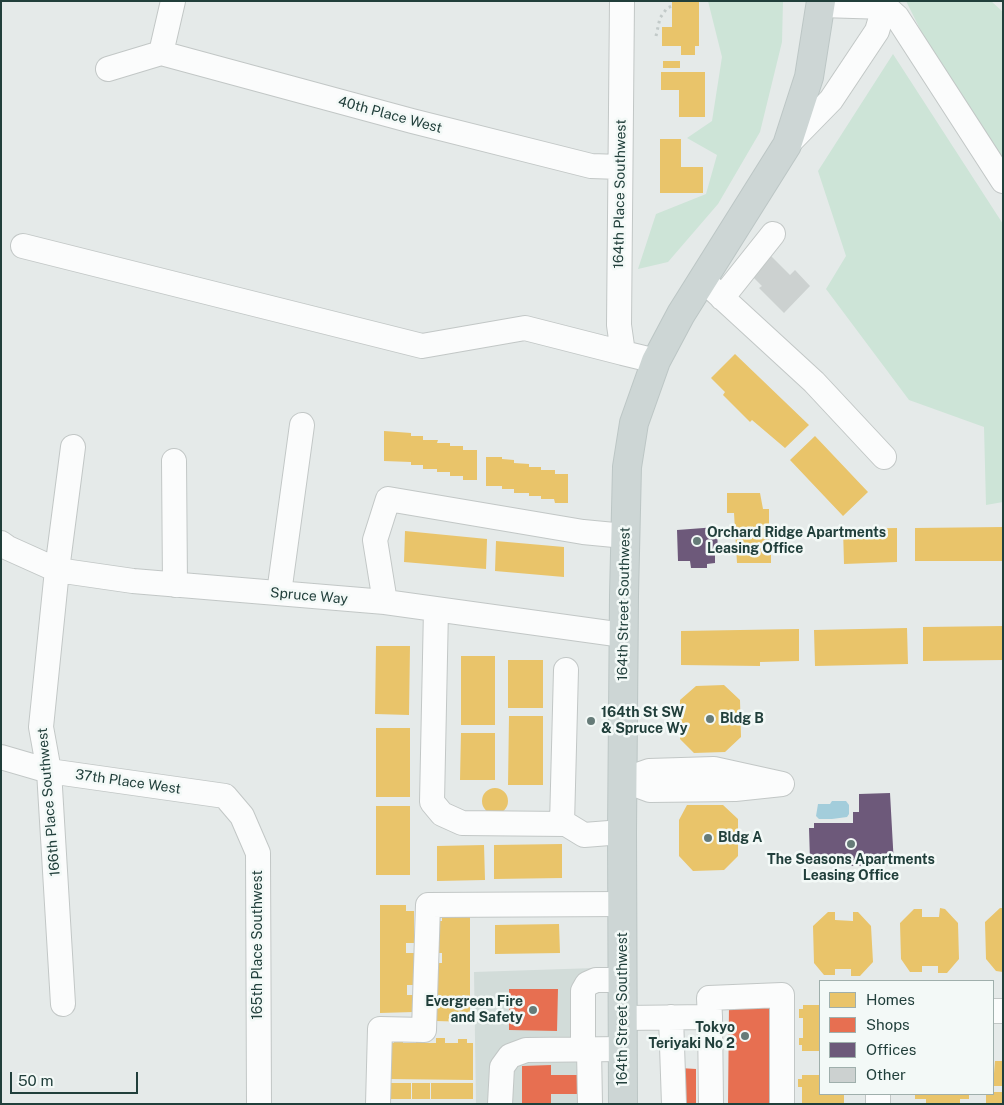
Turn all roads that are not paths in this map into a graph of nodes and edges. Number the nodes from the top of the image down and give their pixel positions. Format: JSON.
{"nodes":[{"id":1,"x":173,"y":1,"type":"edge"},
{"id":2,"x":622,"y":1,"type":"edge"},
{"id":3,"x":821,"y":3,"type":"edge"},
{"id":4,"x":886,"y":4,"type":"edge"},
{"id":5,"x":161,"y":53,"type":"junction"},
{"id":6,"x":108,"y":69,"type":"dead end"},
{"id":7,"x":787,"y":145,"type":"junction"},
{"id":8,"x":620,"y":167,"type":"junction"},
{"id":9,"x":1003,"y":181,"type":"edge"},
{"id":10,"x":773,"y":234,"type":"dead end"},
{"id":11,"x":23,"y":246,"type":"dead end"},
{"id":12,"x":712,"y":289,"type":"junction"},
{"id":13,"x":623,"y":353,"type":"junction"},
{"id":14,"x":656,"y":361,"type":"junction"},
{"id":15,"x":302,"y":425,"type":"dead end"},
{"id":16,"x":73,"y":447,"type":"dead end"},
{"id":17,"x":884,"y":457,"type":"dead end"},
{"id":18,"x":174,"y":461,"type":"dead end"},
{"id":19,"x":625,"y":536,"type":"junction"},
{"id":20,"x":1,"y":542,"type":"edge"},
{"id":21,"x":57,"y":570,"type":"junction"},
{"id":22,"x":175,"y":585,"type":"junction"},
{"id":23,"x":279,"y":594,"type":"junction"},
{"id":24,"x":385,"y":602,"type":"junction"},
{"id":25,"x":436,"y":609,"type":"junction"},
{"id":26,"x":623,"y":635,"type":"junction"},
{"id":27,"x":566,"y":670,"type":"dead end"},
{"id":28,"x":1,"y":757,"type":"edge"},
{"id":29,"x":49,"y":771,"type":"junction"},
{"id":30,"x":623,"y":780,"type":"junction"},
{"id":31,"x":226,"y":796,"type":"joint"},
{"id":32,"x":562,"y":824,"type":"junction"},
{"id":33,"x":622,"y":832,"type":"junction"},
{"id":34,"x":622,"y":904,"type":"junction"},
{"id":35,"x":623,"y":980,"type":"junction"},
{"id":36,"x":63,"y":1004,"type":"dead end"},
{"id":37,"x":671,"y":1017,"type":"junction"},
{"id":38,"x":710,"y":1017,"type":"junction"},
{"id":39,"x":624,"y":1018,"type":"junction"},
{"id":40,"x":586,"y":1049,"type":"junction"},
{"id":41,"x":624,"y":1049,"type":"junction"},
{"id":42,"x":259,"y":1104,"type":"edge"},
{"id":43,"x":378,"y":1104,"type":"edge"},
{"id":44,"x":500,"y":1104,"type":"edge"},
{"id":45,"x":590,"y":1104,"type":"edge"},
{"id":46,"x":623,"y":1104,"type":"edge"},
{"id":47,"x":674,"y":1104,"type":"edge"},
{"id":48,"x":711,"y":1104,"type":"edge"},
{"id":49,"x":782,"y":1104,"type":"edge"}],
"edges":[{"from":1,"to":5,"type":"street"},
{"from":2,"to":8,"type":"street","name":"164th Place Southwest"},
{"from":3,"to":4,"type":"street"},
{"from":3,"to":7,"type":"main road","name":"164th Street Southwest"},
{"from":4,"to":7,"type":"street"},
{"from":4,"to":9,"type":"street"},
{"from":5,"to":6,"type":"street"},
{"from":5,"to":8,"type":"street","name":"40th Place West"},
{"from":7,"to":12,"type":"main road","name":"164th Street Southwest"},
{"from":8,"to":13,"type":"street","name":"164th Place Southwest"},
{"from":10,"to":12,"type":"street"},
{"from":11,"to":13,"type":"street"},
{"from":12,"to":14,"type":"main road","name":"164th Street Southwest"},
{"from":12,"to":17,"type":"street"},
{"from":13,"to":14,"type":"street"},
{"from":14,"to":19,"type":"main road","name":"164th Street Southwest"},
{"from":15,"to":23,"type":"street"},
{"from":16,"to":21,"type":"street","name":"166th Place Southwest"},
{"from":18,"to":22,"type":"street"},
{"from":19,"to":24,"type":"street"},
{"from":19,"to":26,"type":"main road","name":"164th Street Southwest"},
{"from":20,"to":21,"type":"street","name":"Spruce Way"},
{"from":21,"to":22,"type":"street","name":"Spruce Way"},
{"from":21,"to":29,"type":"street","name":"166th Place Southwest"},
{"from":22,"to":23,"type":"street","name":"Spruce Way"},
{"from":23,"to":24,"type":"street","name":"Spruce Way"},
{"from":24,"to":25,"type":"street","name":"Spruce Way"},
{"from":25,"to":26,"type":"street","name":"Spruce Way"},
{"from":25,"to":32,"type":"street"},
{"from":26,"to":30,"type":"main road","name":"164th Street Southwest"},
{"from":27,"to":32,"type":"street"},
{"from":28,"to":29,"type":"street","name":"37th Place West"},
{"from":29,"to":31,"type":"street","name":"37th Place West"},
{"from":29,"to":36,"type":"street","name":"166th Place Southwest"},
{"from":30,"to":30,"type":"street"},
{"from":30,"to":33,"type":"main road","name":"164th Street Southwest"},
{"from":31,"to":42,"type":"street","name":"165th Place Southwest"},
{"from":32,"to":33,"type":"street"},
{"from":33,"to":34,"type":"main road","name":"164th Street Southwest"},
{"from":34,"to":35,"type":"main road","name":"164th Street Southwest"},
{"from":34,"to":43,"type":"street"},
{"from":35,"to":39,"type":"main road","name":"164th Street Southwest"},
{"from":35,"to":40,"type":"street"},
{"from":37,"to":38,"type":"street"},
{"from":37,"to":39,"type":"street"},
{"from":37,"to":47,"type":"street"},
{"from":38,"to":48,"type":"street"},
{"from":38,"to":49,"type":"street"},
{"from":39,"to":41,"type":"main road","name":"164th Street Southwest"},
{"from":40,"to":41,"type":"street"},
{"from":40,"to":44,"type":"street"},
{"from":40,"to":45,"type":"street"},
{"from":41,"to":46,"type":"main road","name":"164th Street Southwest"}]}
